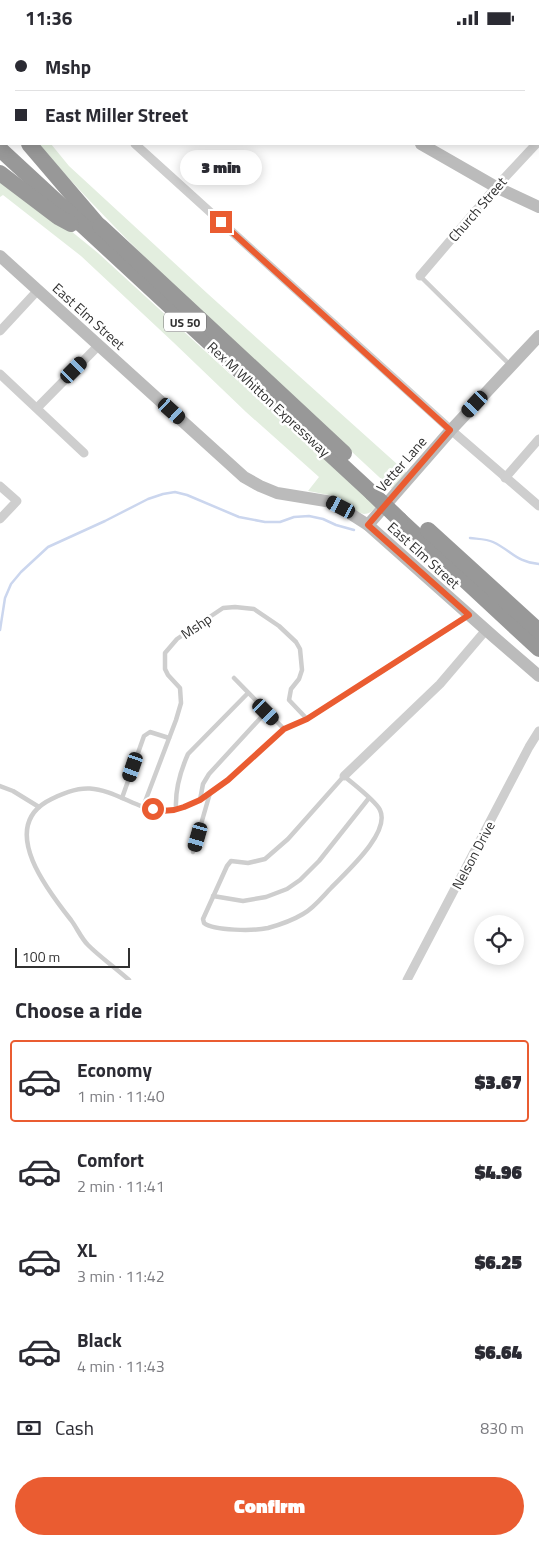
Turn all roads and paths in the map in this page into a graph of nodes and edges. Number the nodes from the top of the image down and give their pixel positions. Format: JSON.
{"nodes":[{"id":1,"x":11,"y":145,"type":"edge"},
{"id":2,"x":30,"y":145,"type":"edge"},
{"id":3,"x":136,"y":145,"type":"edge"},
{"id":4,"x":423,"y":145,"type":"edge"},
{"id":5,"x":535,"y":145,"type":"edge"},
{"id":6,"x":0,"y":149,"type":"edge"},
{"id":7,"x":0,"y":173,"type":"edge"},
{"id":8,"x":496,"y":187,"type":"junction"},
{"id":9,"x":539,"y":207,"type":"edge"},
{"id":10,"x":96,"y":230,"type":"junction"},
{"id":11,"x":0,"y":256,"type":"edge"},
{"id":12,"x":420,"y":276,"type":"joint"},
{"id":13,"x":38,"y":290,"type":"junction"},
{"id":14,"x":0,"y":331,"type":"edge"},
{"id":15,"x":539,"y":336,"type":"edge"},
{"id":16,"x":99,"y":345,"type":"junction"},
{"id":17,"x":511,"y":366,"type":"junction"},
{"id":18,"x":0,"y":374,"type":"edge"},
{"id":19,"x":37,"y":408,"type":"junction"},
{"id":20,"x":450,"y":430,"type":"junction"},
{"id":21,"x":539,"y":439,"type":"edge"},
{"id":22,"x":84,"y":453,"type":"dead end"},
{"id":23,"x":504,"y":478,"type":"junction"},
{"id":24,"x":0,"y":486,"type":"edge"},
{"id":25,"x":539,"y":506,"type":"edge"},
{"id":26,"x":404,"y":515,"type":"junction"},
{"id":27,"x":0,"y":519,"type":"edge"},
{"id":28,"x":368,"y":525,"type":"junction"},
{"id":29,"x":469,"y":615,"type":"junction"},
{"id":30,"x":486,"y":630,"type":"junction"},
{"id":31,"x":539,"y":631,"type":"edge"},
{"id":32,"x":539,"y":649,"type":"edge"},
{"id":33,"x":539,"y":676,"type":"edge"},
{"id":34,"x":234,"y":678,"type":"dead end"},
{"id":35,"x":248,"y":693,"type":"junction"},
{"id":36,"x":266,"y":712,"type":"junction"},
{"id":37,"x":307,"y":719,"type":"junction"},
{"id":38,"x":284,"y":729,"type":"junction"},
{"id":39,"x":539,"y":731,"type":"edge"},
{"id":40,"x":169,"y":738,"type":"junction"},
{"id":41,"x":344,"y":776,"type":"junction"},
{"id":42,"x":0,"y":786,"type":"edge"},
{"id":43,"x":210,"y":793,"type":"junction"},
{"id":44,"x":122,"y":799,"type":"junction"},
{"id":45,"x":369,"y":799,"type":"junction"},
{"id":46,"x":200,"y":800,"type":"junction"},
{"id":47,"x":39,"y":807,"type":"junction"},
{"id":48,"x":143,"y":807,"type":"junction"},
{"id":49,"x":176,"y":809,"type":"junction"},
{"id":50,"x":193,"y":852,"type":"dead end"},
{"id":51,"x":213,"y":896,"type":"junction"},
{"id":52,"x":129,"y":980,"type":"edge"},
{"id":53,"x":408,"y":980,"type":"edge"}],
"edges":[{"from":1,"to":10,"type":"highway","name":"Rex M Whitton Expressway","number":"US 50"},
{"from":2,"to":10,"type":"highway"},
{"from":3,"to":20,"type":"street"},
{"from":4,"to":8,"type":"street"},
{"from":5,"to":8,"type":"street","name":"Church Street"},
{"from":6,"to":10,"type":"highway","name":"Rex M Whitton Expressway","number":"US 50"},
{"from":7,"to":10,"type":"highway"},
{"from":8,"to":9,"type":"street"},
{"from":8,"to":12,"type":"street","name":"Church Street"},
{"from":10,"to":26,"type":"highway","name":"Rex M Whitton Expressway","number":"US 50","bridge":true},
{"from":11,"to":13,"type":"street","name":"East Elm Street"},
{"from":12,"to":17,"type":"lane"},
{"from":13,"to":14,"type":"street"},
{"from":13,"to":16,"type":"street","name":"East Elm Street"},
{"from":15,"to":17,"type":"street","name":"Vetter Lane"},
{"from":16,"to":19,"type":"street"},
{"from":16,"to":28,"type":"street","name":"East Elm Street"},
{"from":17,"to":20,"type":"street","name":"Vetter Lane"},
{"from":18,"to":19,"type":"street"},
{"from":19,"to":22,"type":"street"},
{"from":20,"to":23,"type":"street"},
{"from":20,"to":28,"type":"street","name":"Vetter Lane"},
{"from":21,"to":23,"type":"street"},
{"from":23,"to":25,"type":"street"},
{"from":24,"to":27,"type":"street"},
{"from":26,"to":31,"type":"highway","name":"Rex M Whitton Expressway","number":"US 50"},
{"from":26,"to":32,"type":"highway","name":"Rex M Whitton Expressway","number":"US 50"},
{"from":28,"to":29,"type":"street","name":"East Elm Street"},
{"from":29,"to":30,"type":"street","name":"East Elm Street"},
{"from":29,"to":37,"type":"lane"},
{"from":30,"to":33,"type":"street","name":"East Elm Street"},
{"from":30,"to":41,"type":"street"},
{"from":34,"to":35,"type":"lane"},
{"from":35,"to":36,"type":"lane"},
{"from":35,"to":49,"type":"lane"},
{"from":36,"to":38,"type":"lane"},
{"from":36,"to":46,"type":"lane"},
{"from":37,"to":38,"type":"lane"},
{"from":37,"to":40,"type":"lane","name":"Mshp"},
{"from":38,"to":43,"type":"lane"},
{"from":39,"to":53,"type":"street","name":"Nelson Drive"},
{"from":40,"to":44,"type":"lane"},
{"from":40,"to":48,"type":"lane","name":"Mshp"},
{"from":41,"to":45,"type":"lane"},
{"from":41,"to":51,"type":"lane"},
{"from":42,"to":47,"type":"lane"},
{"from":43,"to":46,"type":"lane"},
{"from":43,"to":50,"type":"lane"},
{"from":44,"to":47,"type":"lane"},
{"from":44,"to":48,"type":"lane"},
{"from":45,"to":51,"type":"lane"},
{"from":45,"to":51,"type":"lane"},
{"from":46,"to":49,"type":"lane"},
{"from":47,"to":52,"type":"lane"},
{"from":48,"to":49,"type":"lane"}]}
